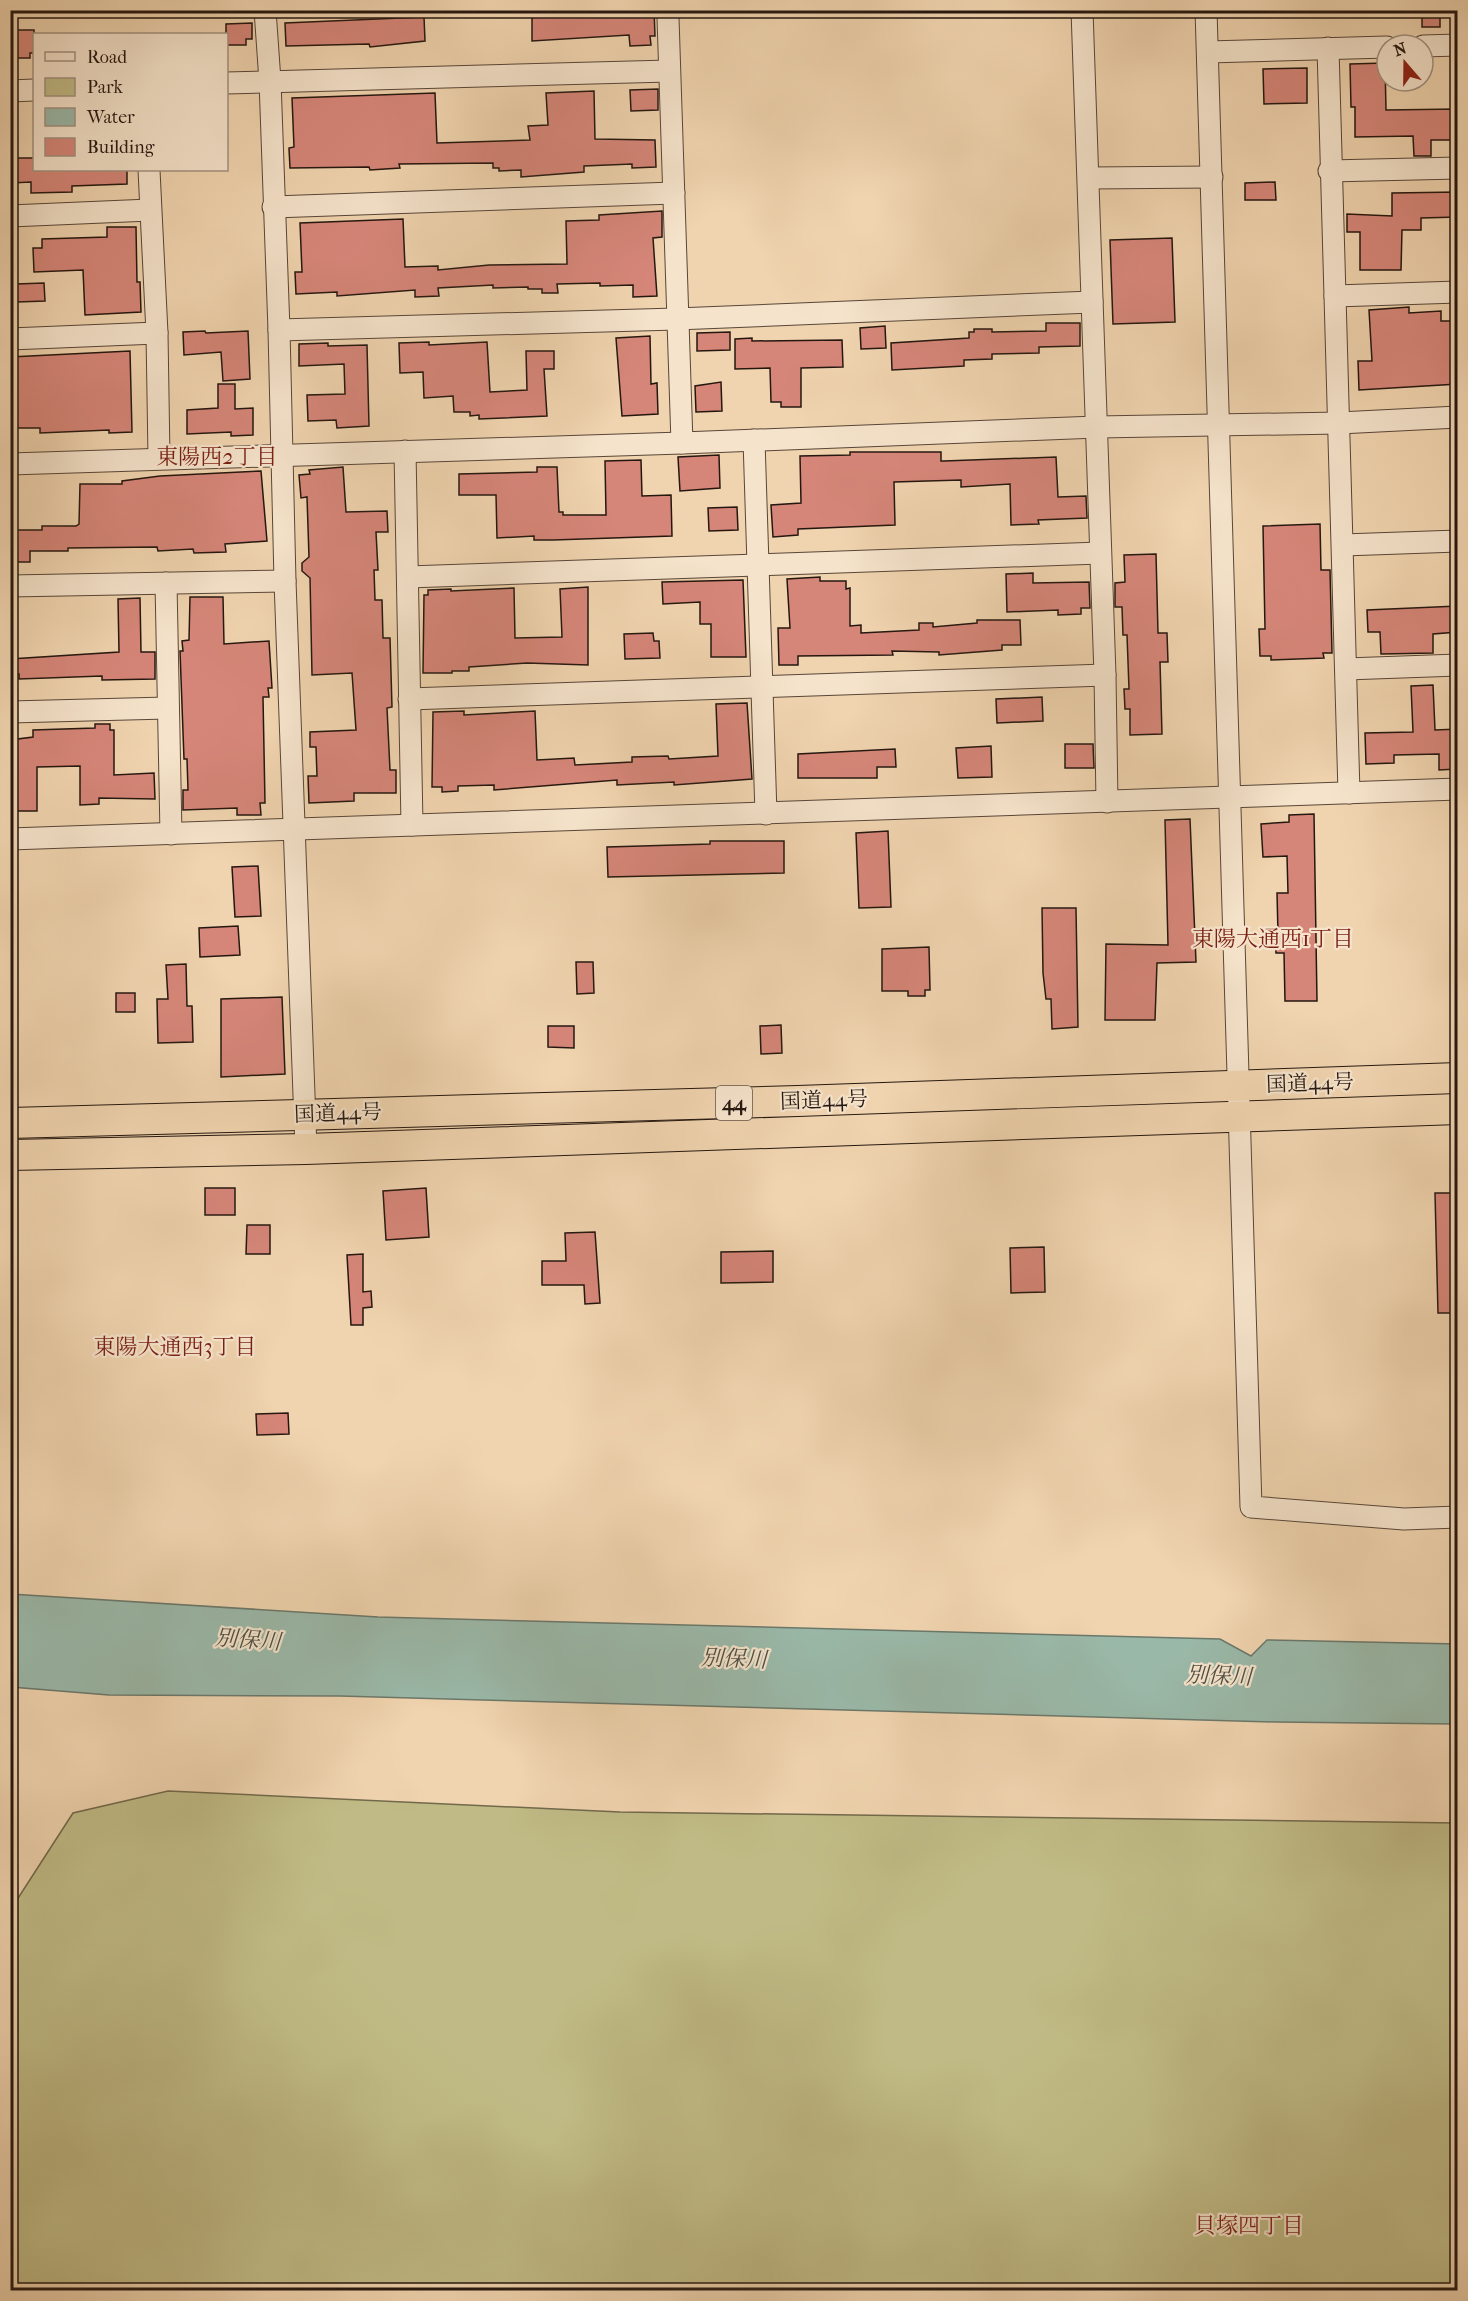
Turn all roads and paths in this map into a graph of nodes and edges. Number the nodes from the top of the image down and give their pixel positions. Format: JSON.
{"nodes":[{"id":1,"x":265,"y":10,"type":"edge"},
{"id":2,"x":1082,"y":10,"type":"edge"},
{"id":3,"x":1206,"y":10,"type":"edge"},
{"id":4,"x":668,"y":18,"type":"dead end"},
{"id":5,"x":1458,"y":45,"type":"edge"},
{"id":6,"x":1435,"y":46,"type":"edge"},
{"id":7,"x":1375,"y":47,"type":"edge"},
{"id":8,"x":1328,"y":48,"type":"junction"},
{"id":9,"x":1208,"y":52,"type":"junction"},
{"id":10,"x":669,"y":70,"type":"junction"},
{"id":11,"x":270,"y":81,"type":"junction"},
{"id":12,"x":228,"y":83,"type":"edge"},
{"id":13,"x":33,"y":90,"type":"edge"},
{"id":14,"x":10,"y":91,"type":"edge"},
{"id":15,"x":1458,"y":168,"type":"edge"},
{"id":16,"x":149,"y":171,"type":"edge"},
{"id":17,"x":1329,"y":171,"type":"junction"},
{"id":18,"x":1212,"y":177,"type":"junction"},
{"id":19,"x":1090,"y":178,"type":"junction"},
{"id":20,"x":674,"y":193,"type":"junction"},
{"id":21,"x":273,"y":207,"type":"junction"},
{"id":22,"x":150,"y":210,"type":"junction"},
{"id":23,"x":10,"y":216,"type":"edge"},
{"id":24,"x":1458,"y":292,"type":"edge"},
{"id":25,"x":1335,"y":296,"type":"junction"},
{"id":26,"x":1092,"y":302,"type":"junction"},
{"id":27,"x":676,"y":319,"type":"junction"},
{"id":28,"x":279,"y":330,"type":"junction"},
{"id":29,"x":157,"y":333,"type":"junction"},
{"id":30,"x":10,"y":339,"type":"edge"},
{"id":31,"x":1458,"y":417,"type":"edge"},
{"id":32,"x":1339,"y":423,"type":"junction"},
{"id":33,"x":1217,"y":425,"type":"junction"},
{"id":34,"x":1097,"y":427,"type":"junction"},
{"id":35,"x":754,"y":440,"type":"junction"},
{"id":36,"x":682,"y":443,"type":"junction"},
{"id":37,"x":405,"y":451,"type":"junction"},
{"id":38,"x":282,"y":454,"type":"junction"},
{"id":39,"x":159,"y":458,"type":"junction"},
{"id":40,"x":10,"y":464,"type":"edge"},
{"id":41,"x":1458,"y":541,"type":"edge"},
{"id":42,"x":1344,"y":545,"type":"junction"},
{"id":43,"x":1100,"y":553,"type":"junction"},
{"id":44,"x":756,"y":563,"type":"junction"},
{"id":45,"x":408,"y":577,"type":"junction"},
{"id":46,"x":285,"y":581,"type":"junction"},
{"id":47,"x":166,"y":583,"type":"junction"},
{"id":48,"x":10,"y":586,"type":"edge"},
{"id":49,"x":1458,"y":665,"type":"edge"},
{"id":50,"x":1346,"y":669,"type":"junction"},
{"id":51,"x":1105,"y":675,"type":"junction"},
{"id":52,"x":762,"y":685,"type":"junction"},
{"id":53,"x":409,"y":699,"type":"junction"},
{"id":54,"x":167,"y":708,"type":"junction"},
{"id":55,"x":10,"y":712,"type":"edge"},
{"id":56,"x":1458,"y":789,"type":"edge"},
{"id":57,"x":1349,"y":793,"type":"junction"},
{"id":58,"x":1230,"y":797,"type":"junction"},
{"id":59,"x":1107,"y":802,"type":"junction"},
{"id":60,"x":766,"y":814,"type":"junction"},
{"id":61,"x":412,"y":825,"type":"junction"},
{"id":62,"x":294,"y":829,"type":"junction"},
{"id":63,"x":171,"y":834,"type":"junction"},
{"id":64,"x":10,"y":839,"type":"edge"},
{"id":65,"x":1458,"y":1078,"type":"edge"},
{"id":66,"x":1238,"y":1085,"type":"junction"},
{"id":67,"x":1458,"y":1109,"type":"edge"},
{"id":68,"x":303,"y":1114,"type":"junction"},
{"id":69,"x":1237,"y":1116,"type":"junction"},
{"id":70,"x":10,"y":1124,"type":"edge"},
{"id":71,"x":306,"y":1149,"type":"junction"},
{"id":72,"x":10,"y":1155,"type":"edge"},
{"id":73,"x":1458,"y":1517,"type":"edge"}],
"edges":[{"from":1,"to":11,"type":"street"},
{"from":2,"to":19,"type":"street"},
{"from":3,"to":9,"type":"street"},
{"from":4,"to":10,"type":"street"},
{"from":5,"to":6,"type":"street"},
{"from":7,"to":8,"type":"street"},
{"from":8,"to":9,"type":"street"},
{"from":8,"to":17,"type":"street"},
{"from":9,"to":18,"type":"street"},
{"from":10,"to":11,"type":"street"},
{"from":10,"to":20,"type":"street"},
{"from":11,"to":12,"type":"street"},
{"from":11,"to":21,"type":"street"},
{"from":13,"to":14,"type":"street"},
{"from":15,"to":17,"type":"street"},
{"from":16,"to":22,"type":"street"},
{"from":17,"to":25,"type":"street"},
{"from":18,"to":19,"type":"street"},
{"from":18,"to":33,"type":"street"},
{"from":19,"to":26,"type":"street"},
{"from":20,"to":21,"type":"street"},
{"from":20,"to":27,"type":"street"},
{"from":21,"to":28,"type":"street"},
{"from":22,"to":23,"type":"street"},
{"from":22,"to":29,"type":"street"},
{"from":24,"to":25,"type":"street"},
{"from":25,"to":32,"type":"street"},
{"from":26,"to":27,"type":"street"},
{"from":26,"to":34,"type":"street"},
{"from":27,"to":28,"type":"street"},
{"from":27,"to":36,"type":"street"},
{"from":28,"to":38,"type":"street"},
{"from":29,"to":30,"type":"street"},
{"from":29,"to":39,"type":"street"},
{"from":31,"to":32,"type":"street"},
{"from":32,"to":33,"type":"street"},
{"from":32,"to":42,"type":"street"},
{"from":33,"to":34,"type":"street"},
{"from":33,"to":58,"type":"street"},
{"from":34,"to":35,"type":"street"},
{"from":34,"to":43,"type":"street"},
{"from":35,"to":36,"type":"street"},
{"from":35,"to":44,"type":"street"},
{"from":36,"to":37,"type":"street"},
{"from":37,"to":38,"type":"street"},
{"from":37,"to":45,"type":"street"},
{"from":38,"to":39,"type":"street"},
{"from":38,"to":46,"type":"street"},
{"from":39,"to":40,"type":"street"},
{"from":41,"to":42,"type":"street"},
{"from":42,"to":50,"type":"street"},
{"from":43,"to":44,"type":"street"},
{"from":43,"to":51,"type":"street"},
{"from":44,"to":45,"type":"street"},
{"from":44,"to":52,"type":"street"},
{"from":45,"to":53,"type":"street"},
{"from":46,"to":47,"type":"street"},
{"from":46,"to":62,"type":"street"},
{"from":47,"to":48,"type":"street"},
{"from":47,"to":54,"type":"street"},
{"from":49,"to":50,"type":"street"},
{"from":50,"to":57,"type":"street"},
{"from":51,"to":52,"type":"street"},
{"from":51,"to":59,"type":"street"},
{"from":52,"to":53,"type":"street"},
{"from":52,"to":60,"type":"street"},
{"from":53,"to":61,"type":"street"},
{"from":54,"to":55,"type":"street"},
{"from":54,"to":63,"type":"street"},
{"from":56,"to":57,"type":"street"},
{"from":57,"to":58,"type":"street"},
{"from":58,"to":59,"type":"street"},
{"from":58,"to":66,"type":"street"},
{"from":59,"to":60,"type":"street"},
{"from":60,"to":61,"type":"street"},
{"from":61,"to":62,"type":"street"},
{"from":62,"to":63,"type":"street"},
{"from":62,"to":68,"type":"street"},
{"from":63,"to":64,"type":"street"},
{"from":65,"to":66,"type":"highway","name":"国道44号","number":"44"},
{"from":66,"to":68,"type":"highway","name":"国道44号","number":"44"},
{"from":66,"to":69,"type":"street"},
{"from":67,"to":69,"type":"highway","name":"国道44号","number":"44"},
{"from":68,"to":70,"type":"highway","name":"国道44号","number":"44"},
{"from":68,"to":71,"type":"street"},
{"from":69,"to":71,"type":"highway","name":"国道44号","number":"44"},
{"from":69,"to":73,"type":"street"},
{"from":71,"to":72,"type":"highway","name":"国道44号","number":"44"}]}
